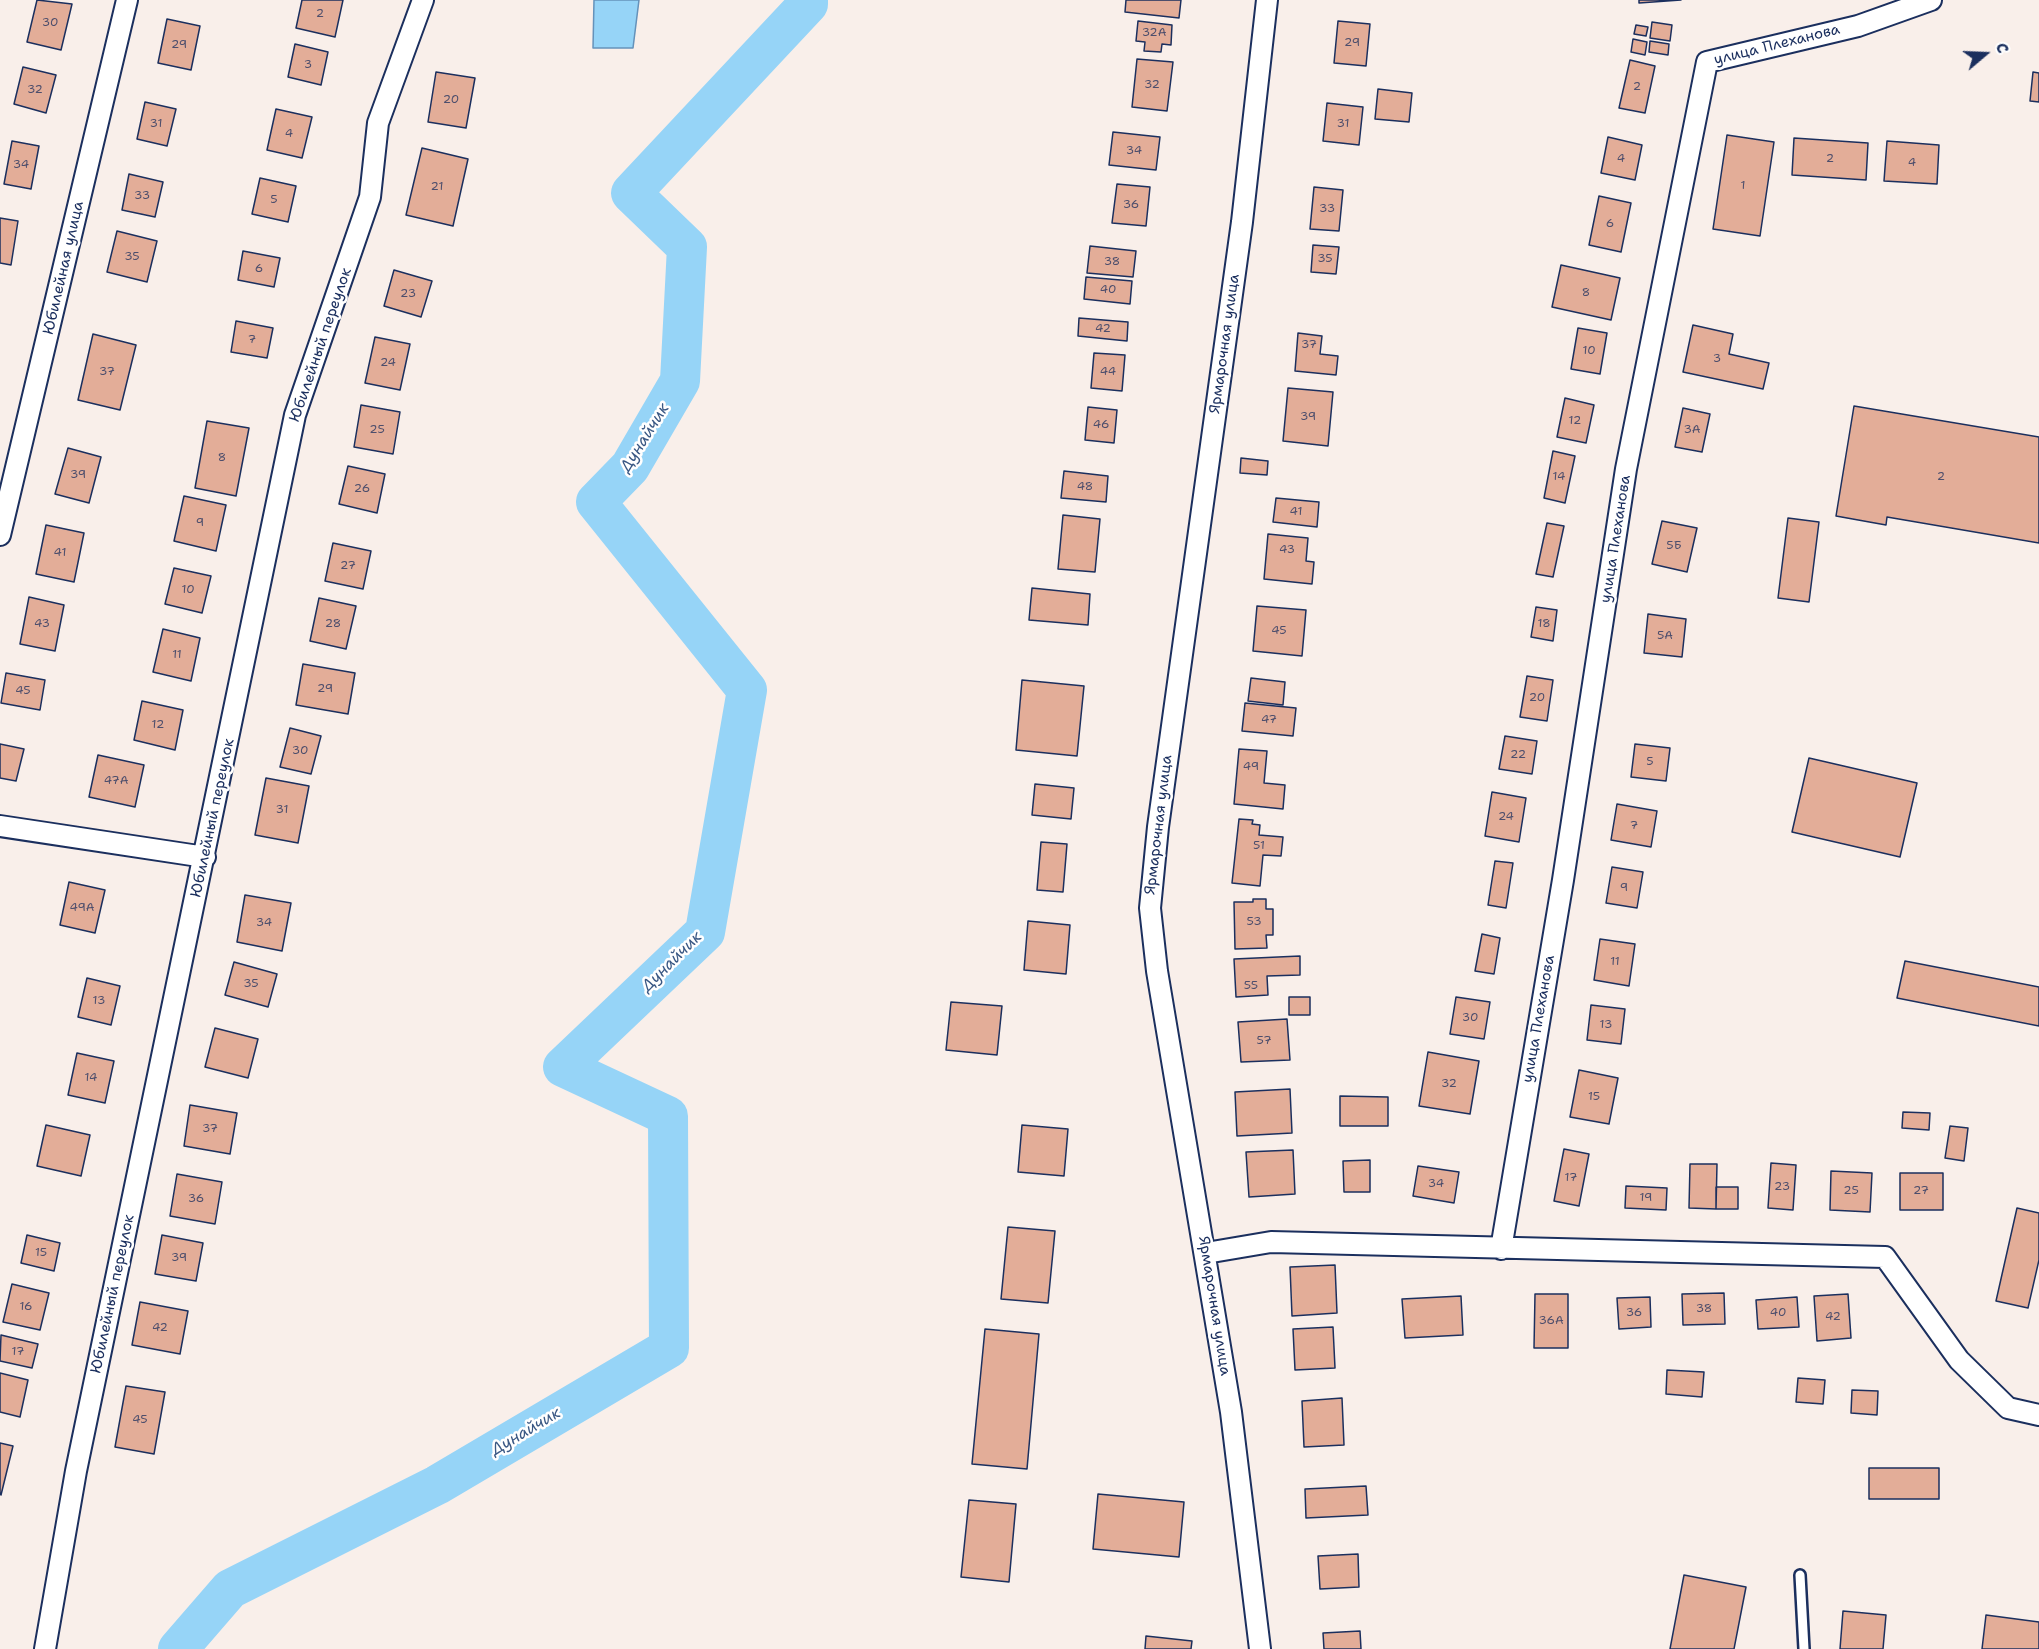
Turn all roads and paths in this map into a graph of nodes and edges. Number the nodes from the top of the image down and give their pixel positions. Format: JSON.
{"nodes":[{"id":1,"x":127,"y":0,"type":"edge"},
{"id":2,"x":423,"y":0,"type":"edge"},
{"id":3,"x":1267,"y":0,"type":"edge"},
{"id":4,"x":1931,"y":0,"type":"edge"},
{"id":5,"x":0,"y":535,"type":"edge"},
{"id":6,"x":0,"y":826,"type":"edge"},
{"id":7,"x":205,"y":857,"type":"junction"},
{"id":8,"x":1501,"y":1249,"type":"junction"},
{"id":9,"x":1206,"y":1253,"type":"junction"},
{"id":10,"x":2039,"y":1415,"type":"edge"},
{"id":11,"x":1800,"y":1575,"type":"dead end"},
{"id":12,"x":45,"y":1649,"type":"edge"},
{"id":13,"x":1260,"y":1649,"type":"edge"},
{"id":14,"x":1804,"y":1649,"type":"edge"}],
"edges":[{"from":1,"to":5,"type":"street","name":"Юбилейная улица"},
{"from":2,"to":7,"type":"street","name":"Юбилейный переулок"},
{"from":3,"to":9,"type":"street","name":"Ярмарочная улица"},
{"from":4,"to":8,"type":"street","name":"улица Плеханова"},
{"from":6,"to":7,"type":"street"},
{"from":7,"to":12,"type":"street","name":"Юбилейный переулок"},
{"from":8,"to":9,"type":"street"},
{"from":8,"to":10,"type":"street"},
{"from":9,"to":13,"type":"street","name":"Ярмарочная улица"},
{"from":11,"to":14,"type":"lane"}]}
